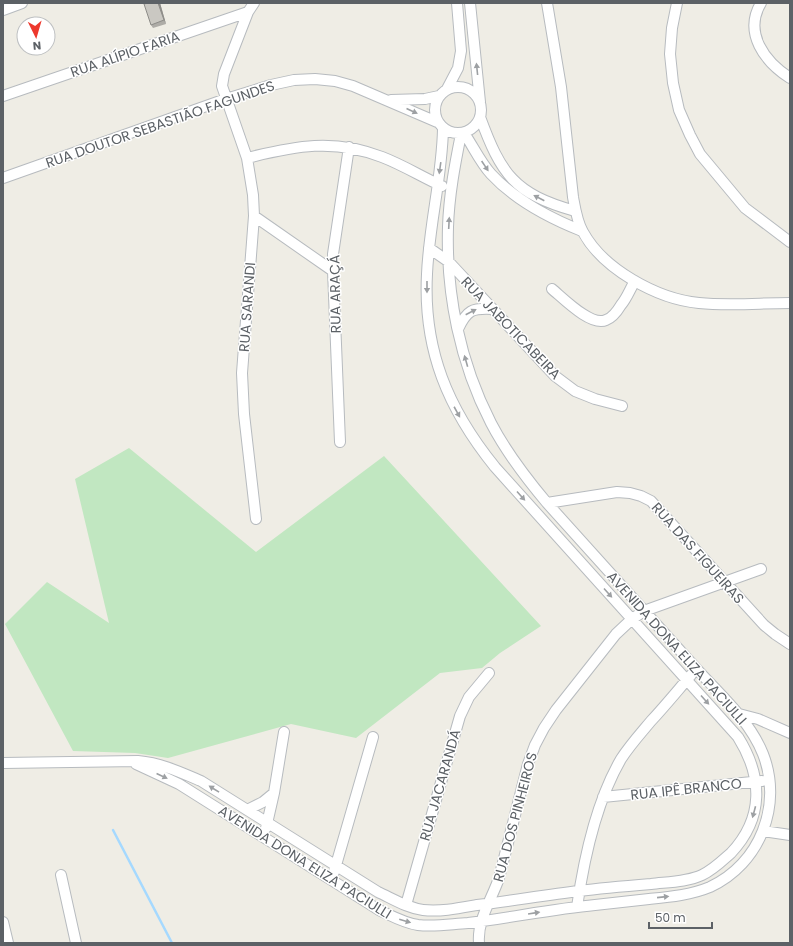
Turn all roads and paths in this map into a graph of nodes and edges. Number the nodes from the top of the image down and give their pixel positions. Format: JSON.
{"nodes":[{"id":1,"x":22,"y":3,"type":"edge"},
{"id":2,"x":254,"y":3,"type":"edge"},
{"id":3,"x":457,"y":3,"type":"edge"},
{"id":4,"x":470,"y":3,"type":"edge"},
{"id":5,"x":547,"y":3,"type":"edge"},
{"id":6,"x":677,"y":3,"type":"edge"},
{"id":7,"x":761,"y":3,"type":"edge"},
{"id":8,"x":3,"y":10,"type":"edge"},
{"id":9,"x":248,"y":12,"type":"junction"},
{"id":10,"x":790,"y":78,"type":"edge"},
{"id":11,"x":447,"y":89,"type":"junction"},
{"id":12,"x":3,"y":96,"type":"edge"},
{"id":13,"x":439,"y":96,"type":"junction"},
{"id":14,"x":226,"y":99,"type":"junction"},
{"id":15,"x":387,"y":100,"type":"junction"},
{"id":16,"x":480,"y":112,"type":"junction"},
{"id":17,"x":440,"y":126,"type":"junction"},
{"id":18,"x":462,"y":133,"type":"junction"},
{"id":19,"x":349,"y":147,"type":"junction"},
{"id":20,"x":247,"y":158,"type":"junction"},
{"id":21,"x":3,"y":178,"type":"edge"},
{"id":22,"x":437,"y":184,"type":"junction"},
{"id":23,"x":451,"y":191,"type":"junction"},
{"id":24,"x":575,"y":211,"type":"junction"},
{"id":25,"x":254,"y":216,"type":"junction"},
{"id":26,"x":582,"y":231,"type":"junction"},
{"id":27,"x":790,"y":242,"type":"edge"},
{"id":28,"x":429,"y":248,"type":"junction"},
{"id":29,"x":448,"y":262,"type":"junction"},
{"id":30,"x":333,"y":271,"type":"junction"},
{"id":31,"x":635,"y":281,"type":"junction"},
{"id":32,"x":552,"y":289,"type":"dead end"},
{"id":33,"x":790,"y":303,"type":"edge"},
{"id":34,"x":492,"y":309,"type":"junction"},
{"id":35,"x":458,"y":329,"type":"junction"},
{"id":36,"x":622,"y":406,"type":"dead end"},
{"id":37,"x":340,"y":442,"type":"dead end"},
{"id":38,"x":547,"y":503,"type":"junction"},
{"id":39,"x":256,"y":519,"type":"dead end"},
{"id":40,"x":761,"y":569,"type":"dead end"},
{"id":41,"x":725,"y":582,"type":"junction"},
{"id":42,"x":644,"y":611,"type":"junction"},
{"id":43,"x":632,"y":619,"type":"junction"},
{"id":44,"x":790,"y":644,"type":"edge"},
{"id":45,"x":697,"y":669,"type":"junction"},
{"id":46,"x":489,"y":673,"type":"dead end"},
{"id":47,"x":687,"y":680,"type":"junction"},
{"id":48,"x":739,"y":714,"type":"junction"},
{"id":49,"x":284,"y":732,"type":"dead end"},
{"id":50,"x":790,"y":733,"type":"edge"},
{"id":51,"x":373,"y":737,"type":"dead end"},
{"id":52,"x":126,"y":761,"type":"junction"},
{"id":53,"x":3,"y":763,"type":"edge"},
{"id":54,"x":770,"y":780,"type":"junction"},
{"id":55,"x":756,"y":781,"type":"junction"},
{"id":56,"x":274,"y":794,"type":"junction"},
{"id":57,"x":603,"y":797,"type":"junction"},
{"id":58,"x":247,"y":810,"type":"junction"},
{"id":59,"x":268,"y":822,"type":"junction"},
{"id":60,"x":763,"y":831,"type":"junction"},
{"id":61,"x":790,"y":835,"type":"edge"},
{"id":62,"x":263,"y":836,"type":"junction"},
{"id":63,"x":336,"y":866,"type":"junction"},
{"id":64,"x":61,"y":875,"type":"dead end"},
{"id":65,"x":331,"y":880,"type":"junction"},
{"id":66,"x":579,"y":891,"type":"junction"},
{"id":67,"x":489,"y":904,"type":"junction"},
{"id":68,"x":406,"y":905,"type":"junction"},
{"id":69,"x":577,"y":907,"type":"junction"},
{"id":70,"x":481,"y":921,"type":"junction"},
{"id":71,"x":3,"y":922,"type":"edge"},
{"id":72,"x":8,"y":943,"type":"edge"},
{"id":73,"x":76,"y":943,"type":"edge"},
{"id":74,"x":479,"y":943,"type":"edge"}],
"edges":[{"from":1,"to":8,"type":"street"},
{"from":2,"to":9,"type":"street","name":"RUA SARANDI"},
{"from":3,"to":11,"type":"street"},
{"from":16,"to":4,"type":"street","one_way":true},
{"from":5,"to":24,"type":"street"},
{"from":6,"to":27,"type":"street"},
{"from":7,"to":10,"type":"street"},
{"from":9,"to":12,"type":"street","name":"RUA ALÍPIO FARIA"},
{"from":9,"to":14,"type":"street","name":"RUA SARANDI"},
{"from":11,"to":13,"type":"street"},
{"from":11,"to":16,"type":"street"},
{"from":13,"to":15,"type":"street","name":"RUA DOUTOR SEBASTIÃO FAGUNDES"},
{"from":13,"to":17,"type":"street"},
{"from":14,"to":15,"type":"street","name":"RUA DOUTOR SEBASTIÃO FAGUNDES"},
{"from":14,"to":20,"type":"street","name":"RUA SARANDI"},
{"from":14,"to":21,"type":"street","name":"RUA DOUTOR SEBASTIÃO FAGUNDES"},
{"from":15,"to":17,"type":"street","name":"RUA DOUTOR SEBASTIÃO FAGUNDES","one_way":true},
{"from":16,"to":18,"type":"street"},
{"from":24,"to":16,"type":"street","one_way":true},
{"from":17,"to":18,"type":"street"},
{"from":17,"to":22,"type":"street","name":"AVENIDA DONA ELIZA PACIULLI","one_way":true},
{"from":18,"to":23,"type":"street","name":"AVENIDA DONA ELIZA PACIULLI"},
{"from":18,"to":26,"type":"street","one_way":true},
{"from":19,"to":20,"type":"street"},
{"from":19,"to":22,"type":"street"},
{"from":19,"to":30,"type":"street","name":"RUA ARAÇÁ"},
{"from":20,"to":25,"type":"street","name":"RUA SARANDI"},
{"from":22,"to":23,"type":"street"},
{"from":22,"to":28,"type":"street","name":"AVENIDA DONA ELIZA PACIULLI"},
{"from":29,"to":23,"type":"street","name":"AVENIDA DONA ELIZA PACIULLI","one_way":true},
{"from":24,"to":26,"type":"street"},
{"from":25,"to":30,"type":"street"},
{"from":25,"to":39,"type":"street","name":"RUA SARANDI"},
{"from":26,"to":31,"type":"street"},
{"from":28,"to":29,"type":"street","name":"RUA JABOTICABEIRA"},
{"from":28,"to":43,"type":"street","name":"AVENIDA DONA ELIZA PACIULLI","one_way":true},
{"from":29,"to":34,"type":"street","name":"RUA JABOTICABEIRA"},
{"from":29,"to":35,"type":"street","name":"AVENIDA DONA ELIZA PACIULLI"},
{"from":30,"to":37,"type":"street","name":"RUA ARAÇÁ"},
{"from":31,"to":32,"type":"street"},
{"from":31,"to":33,"type":"street"},
{"from":35,"to":34,"type":"street","one_way":true},
{"from":34,"to":36,"type":"street","name":"RUA JABOTICABEIRA"},
{"from":38,"to":35,"type":"street","name":"AVENIDA DONA ELIZA PACIULLI","one_way":true},
{"from":38,"to":41,"type":"street","name":"RUA DAS FIGUEIRAS"},
{"from":38,"to":42,"type":"street","name":"AVENIDA DONA ELIZA PACIULLI"},
{"from":40,"to":41,"type":"street","name":"RUA DOS PINHEIROS"},
{"from":41,"to":42,"type":"street","name":"RUA DOS PINHEIROS"},
{"from":41,"to":44,"type":"street","name":"RUA DAS FIGUEIRAS"},
{"from":42,"to":43,"type":"street","name":"RUA DOS PINHEIROS"},
{"from":42,"to":45,"type":"street","name":"AVENIDA DONA ELIZA PACIULLI"},
{"from":43,"to":47,"type":"street","name":"AVENIDA DONA ELIZA PACIULLI"},
{"from":43,"to":67,"type":"street","name":"RUA DOS PINHEIROS"},
{"from":45,"to":47,"type":"street"},
{"from":45,"to":48,"type":"street","name":"AVENIDA DONA ELIZA PACIULLI"},
{"from":46,"to":68,"type":"street","name":"RUA JACARANDÁ"},
{"from":47,"to":55,"type":"street","name":"AVENIDA DONA ELIZA PACIULLI","one_way":true},
{"from":47,"to":57,"type":"street"},
{"from":48,"to":50,"type":"street"},
{"from":48,"to":54,"type":"street","name":"AVENIDA DONA ELIZA PACIULLI"},
{"from":49,"to":56,"type":"street"},
{"from":51,"to":63,"type":"street"},
{"from":52,"to":53,"type":"street","name":"AVENIDA DONA ELIZA PACIULLI"},
{"from":58,"to":52,"type":"street","name":"AVENIDA DONA ELIZA PACIULLI","one_way":true},
{"from":52,"to":62,"type":"street","name":"AVENIDA DONA ELIZA PACIULLI","one_way":true},
{"from":54,"to":55,"type":"street","name":"RUA IPÊ BRANCO"},
{"from":54,"to":60,"type":"street","name":"AVENIDA DONA ELIZA PACIULLI"},
{"from":55,"to":57,"type":"street","name":"RUA IPÊ BRANCO"},
{"from":55,"to":66,"type":"street","name":"AVENIDA DONA ELIZA PACIULLI","one_way":true},
{"from":56,"to":58,"type":"street"},
{"from":56,"to":59,"type":"street"},
{"from":57,"to":66,"type":"street"},
{"from":58,"to":59,"type":"street","name":"AVENIDA DONA ELIZA PACIULLI"},
{"from":59,"to":62,"type":"street"},
{"from":59,"to":63,"type":"street","name":"AVENIDA DONA ELIZA PACIULLI"},
{"from":60,"to":61,"type":"street"},
{"from":69,"to":60,"type":"street","name":"AVENIDA DONA ELIZA PACIULLI","one_way":true},
{"from":62,"to":65,"type":"street","name":"AVENIDA DONA ELIZA PACIULLI"},
{"from":63,"to":65,"type":"street"},
{"from":63,"to":68,"type":"street","name":"AVENIDA DONA ELIZA PACIULLI"},
{"from":64,"to":73,"type":"street"},
{"from":65,"to":70,"type":"street","name":"AVENIDA DONA ELIZA PACIULLI","one_way":true},
{"from":66,"to":67,"type":"street","name":"AVENIDA DONA ELIZA PACIULLI"},
{"from":66,"to":69,"type":"street"},
{"from":67,"to":68,"type":"street","name":"AVENIDA DONA ELIZA PACIULLI"},
{"from":67,"to":70,"type":"street","name":"RUA DOS PINHEIROS"},
{"from":70,"to":69,"type":"street","name":"AVENIDA DONA ELIZA PACIULLI","one_way":true},
{"from":70,"to":74,"type":"street","name":"RUA DOS PINHEIROS"},
{"from":71,"to":72,"type":"street"}]}
